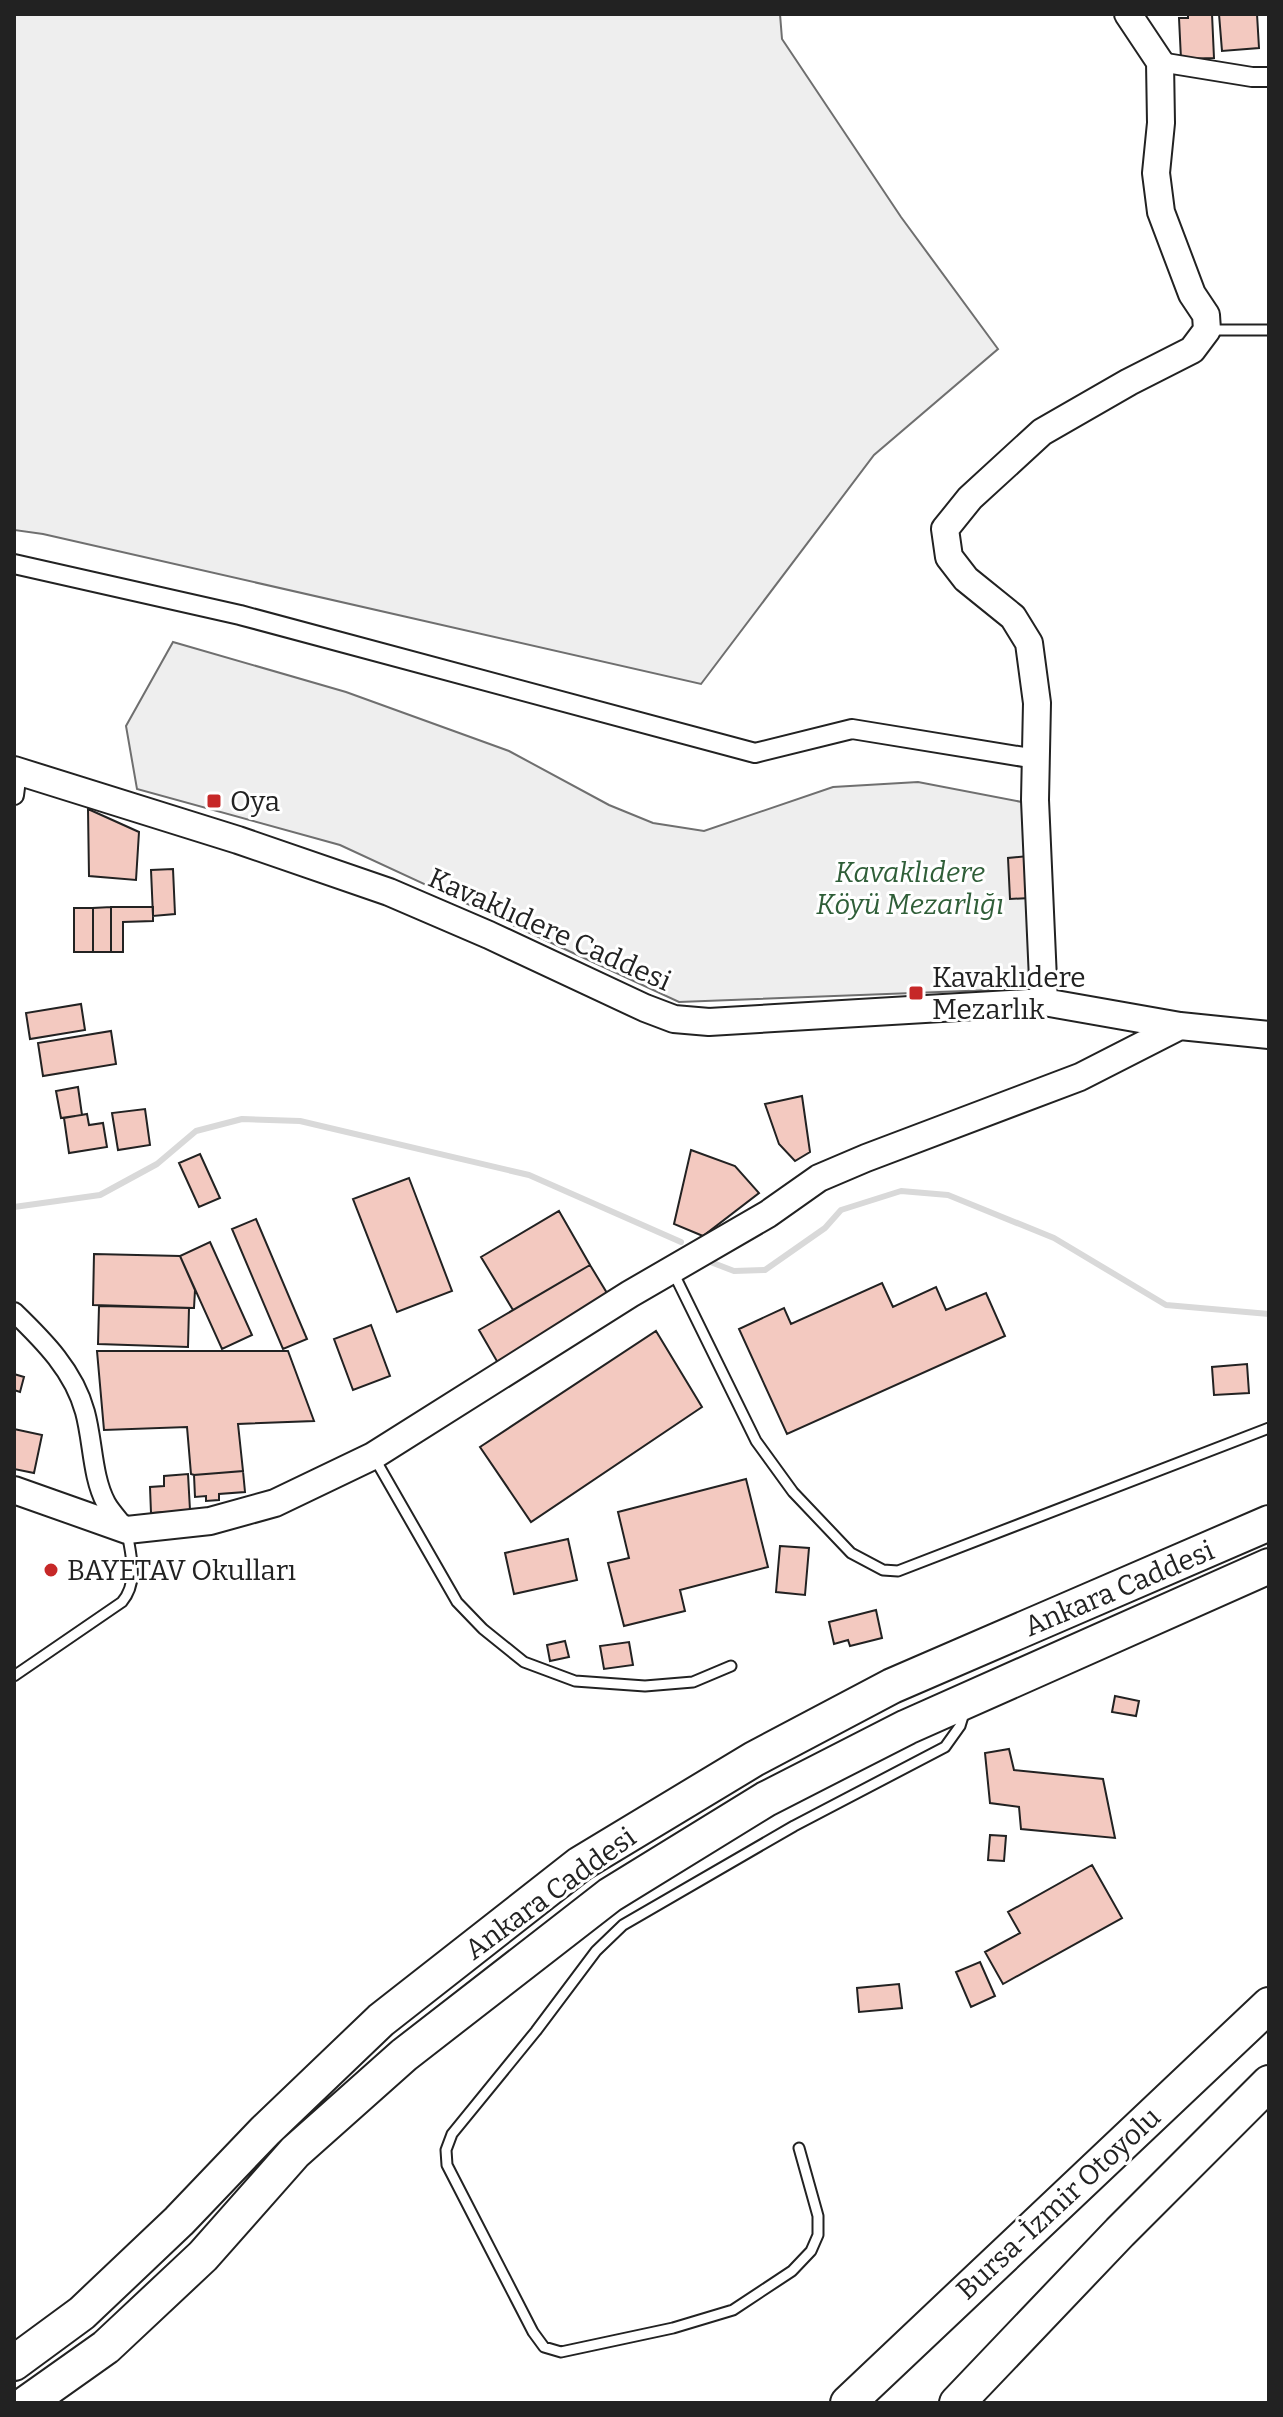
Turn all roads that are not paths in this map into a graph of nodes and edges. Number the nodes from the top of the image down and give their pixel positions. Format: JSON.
{"nodes":[{"id":1,"x":1128,"y":14,"type":"edge"},
{"id":2,"x":1160,"y":62,"type":"junction"},
{"id":3,"x":1269,"y":77,"type":"edge"},
{"id":4,"x":1207,"y":330,"type":"junction"},
{"id":5,"x":1269,"y":330,"type":"edge"},
{"id":6,"x":14,"y":564,"type":"edge"},
{"id":7,"x":1036,"y":759,"type":"junction"},
{"id":8,"x":15,"y":779,"type":"edge"},
{"id":9,"x":1044,"y":1002,"type":"junction"},
{"id":10,"x":1180,"y":1026,"type":"junction"},
{"id":11,"x":1269,"y":1035,"type":"edge"},
{"id":12,"x":672,"y":1270,"type":"junction"},
{"id":13,"x":14,"y":1312,"type":"edge"},
{"id":14,"x":1269,"y":1428,"type":"edge"},
{"id":15,"x":373,"y":1456,"type":"junction"},
{"id":16,"x":14,"y":1490,"type":"edge"},
{"id":17,"x":1269,"y":1523,"type":"edge"},
{"id":18,"x":127,"y":1530,"type":"junction"},
{"id":19,"x":1269,"y":1566,"type":"edge"},
{"id":20,"x":731,"y":1666,"type":"dead end"},
{"id":21,"x":14,"y":1676,"type":"edge"},
{"id":22,"x":967,"y":1701,"type":"junction"},
{"id":23,"x":1269,"y":2005,"type":"edge"},
{"id":24,"x":1269,"y":2083,"type":"edge"},
{"id":25,"x":799,"y":2148,"type":"dead end"},
{"id":26,"x":14,"y":2363,"type":"edge"},
{"id":27,"x":27,"y":2403,"type":"edge"},
{"id":28,"x":848,"y":2403,"type":"edge"},
{"id":29,"x":957,"y":2403,"type":"edge"}],
"edges":[{"from":1,"to":2,"type":"street"},
{"from":2,"to":3,"type":"street"},
{"from":2,"to":4,"type":"street"},
{"from":4,"to":5,"type":"lane"},
{"from":4,"to":7,"type":"street"},
{"from":6,"to":7,"type":"street"},
{"from":7,"to":9,"type":"street"},
{"from":8,"to":9,"type":"street","name":"Kavaklıdere Caddesi"},
{"from":9,"to":10,"type":"street","name":"Kavaklıdere Caddesi"},
{"from":10,"to":11,"type":"street","name":"Kavaklıdere Caddesi"},
{"from":10,"to":12,"type":"street"},
{"from":12,"to":14,"type":"lane"},
{"from":12,"to":15,"type":"street"},
{"from":13,"to":18,"type":"street"},
{"from":15,"to":18,"type":"street"},
{"from":15,"to":20,"type":"lane"},
{"from":16,"to":18,"type":"street"},
{"from":17,"to":26,"type":"highway","name":"Ankara Caddesi"},
{"from":18,"to":21,"type":"lane"},
{"from":19,"to":22,"type":"highway","name":"Ankara Caddesi"},
{"from":22,"to":25,"type":"lane"},
{"from":22,"to":27,"type":"highway","name":"Ankara Caddesi"},
{"from":23,"to":28,"type":"highway","name":"Bursa-İzmir Otoyolu"},
{"from":24,"to":29,"type":"highway"}]}
